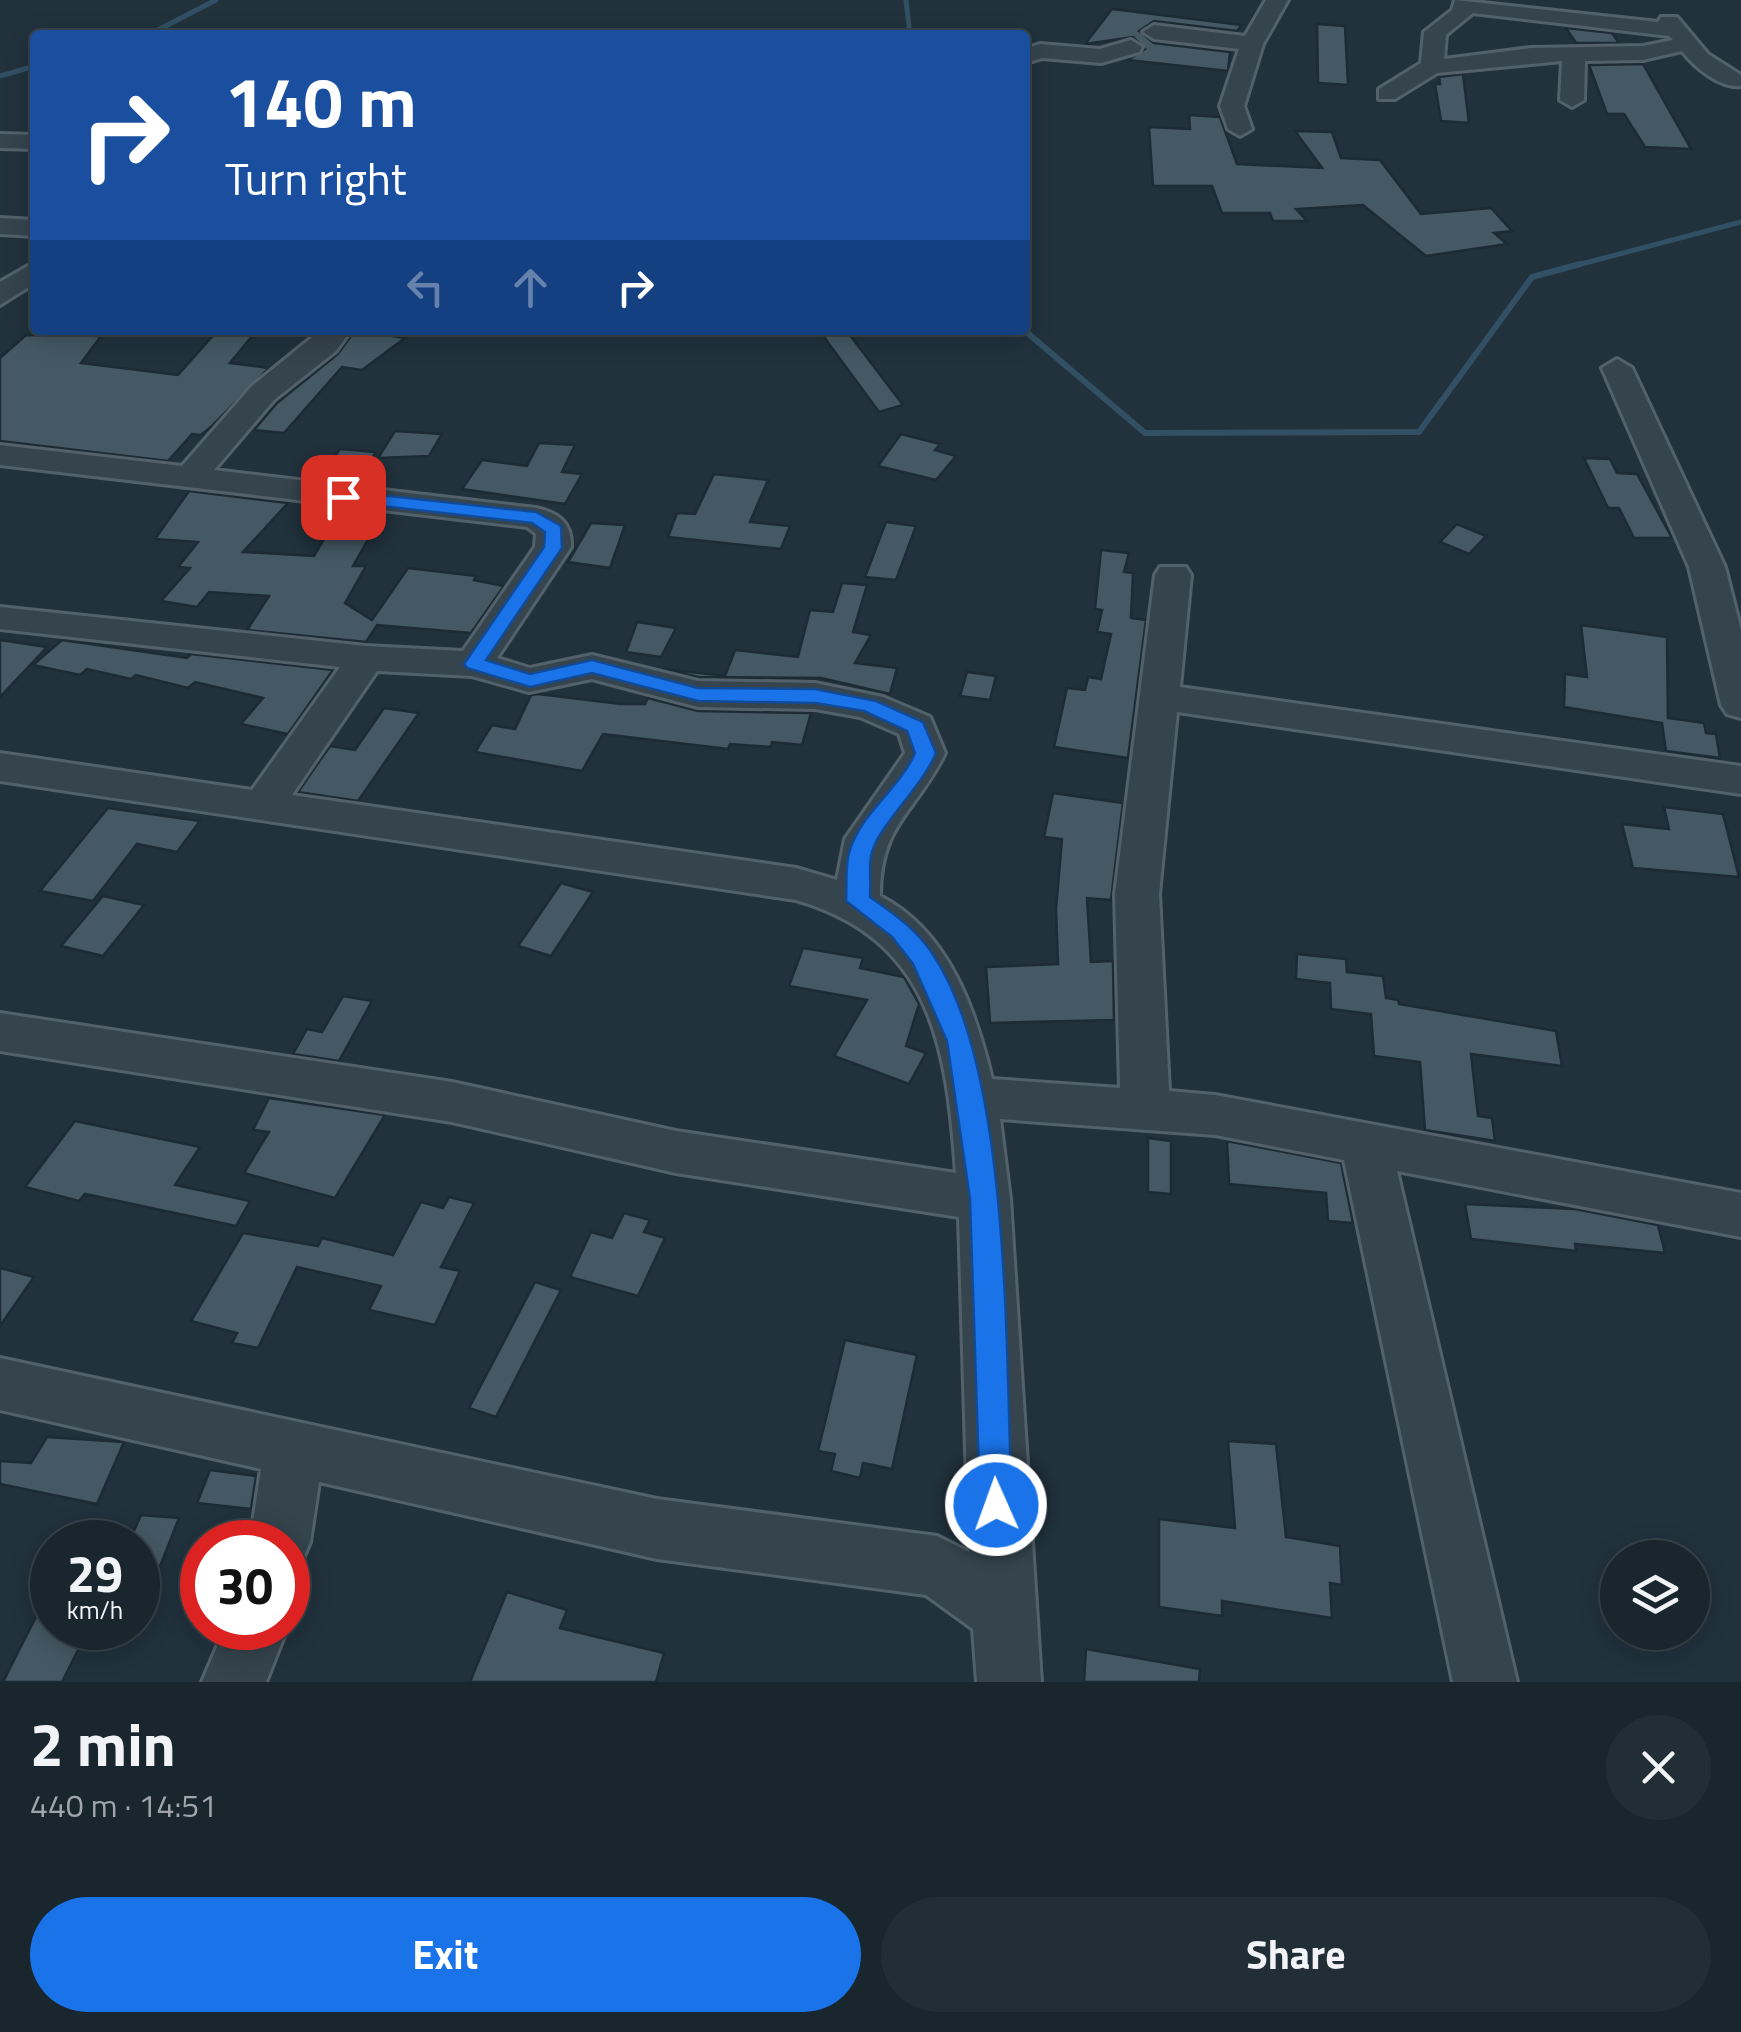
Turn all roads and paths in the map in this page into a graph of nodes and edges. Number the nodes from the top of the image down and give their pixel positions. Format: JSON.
{"nodes":[{"id":1,"x":1277,"y":0,"type":"edge"},
{"id":2,"x":1656,"y":0,"type":"edge"},
{"id":3,"x":1465,"y":2,"type":"edge"},
{"id":4,"x":1154,"y":32,"type":"dead end"},
{"id":5,"x":1679,"y":37,"type":"junction"},
{"id":6,"x":1252,"y":44,"type":"junction"},
{"id":7,"x":1130,"y":47,"type":"dead end"},
{"id":8,"x":1570,"y":53,"type":"junction"},
{"id":9,"x":1030,"y":54,"type":"edge"},
{"id":10,"x":1432,"y":66,"type":"junction"},
{"id":11,"x":1738,"y":71,"type":"edge"},
{"id":12,"x":1387,"y":94,"type":"dead end"},
{"id":13,"x":1572,"y":100,"type":"dead end"},
{"id":14,"x":1240,"y":130,"type":"dead end"},
{"id":15,"x":0,"y":141,"type":"edge"},
{"id":16,"x":30,"y":142,"type":"edge"},
{"id":17,"x":0,"y":226,"type":"edge"},
{"id":18,"x":30,"y":228,"type":"edge"},
{"id":19,"x":30,"y":274,"type":"edge"},
{"id":20,"x":0,"y":296,"type":"edge"},
{"id":21,"x":333,"y":335,"type":"edge"},
{"id":22,"x":1617,"y":368,"type":"dead end"},
{"id":23,"x":0,"y":456,"type":"edge"},
{"id":24,"x":188,"y":480,"type":"junction"},
{"id":25,"x":1174,"y":575,"type":"dead end"},
{"id":26,"x":0,"y":618,"type":"edge"},
{"id":27,"x":366,"y":658,"type":"junction"},
{"id":28,"x":474,"y":664,"type":"junction"},
{"id":29,"x":1160,"y":698,"type":"junction"},
{"id":30,"x":1741,"y":705,"type":"edge"},
{"id":31,"x":0,"y":767,"type":"edge"},
{"id":32,"x":1741,"y":780,"type":"edge"},
{"id":33,"x":262,"y":807,"type":"junction"},
{"id":34,"x":858,"y":901,"type":"junction"},
{"id":35,"x":0,"y":1032,"type":"edge"},
{"id":36,"x":971,"y":1097,"type":"junction"},
{"id":37,"x":1145,"y":1112,"type":"junction"},
{"id":38,"x":1366,"y":1144,"type":"junction"},
{"id":39,"x":984,"y":1199,"type":"junction"},
{"id":40,"x":1741,"y":1215,"type":"edge"},
{"id":41,"x":0,"y":1384,"type":"edge"},
{"id":42,"x":285,"y":1447,"type":"junction"},
{"id":43,"x":284,"y":1520,"type":"edge"},
{"id":44,"x":998,"y":1543,"type":"junction"},
{"id":45,"x":936,"y":1566,"type":"junction"},
{"id":46,"x":1002,"y":1612,"type":"junction"},
{"id":47,"x":248,"y":1650,"type":"edge"},
{"id":48,"x":234,"y":1682,"type":"edge"},
{"id":49,"x":1009,"y":1682,"type":"edge"},
{"id":50,"x":1485,"y":1682,"type":"edge"}],
"edges":[{"from":1,"to":6,"type":"street"},
{"from":2,"to":5,"type":"street"},
{"from":3,"to":5,"type":"street"},
{"from":3,"to":10,"type":"street"},
{"from":4,"to":6,"type":"street"},
{"from":5,"to":8,"type":"street"},
{"from":5,"to":11,"type":"street"},
{"from":6,"to":14,"type":"street"},
{"from":7,"to":9,"type":"street"},
{"from":8,"to":10,"type":"street"},
{"from":8,"to":13,"type":"street"},
{"from":10,"to":12,"type":"street"},
{"from":15,"to":16,"type":"street"},
{"from":17,"to":18,"type":"street"},
{"from":19,"to":20,"type":"street"},
{"from":21,"to":24,"type":"street"},
{"from":22,"to":30,"type":"street"},
{"from":23,"to":24,"type":"street"},
{"from":24,"to":28,"type":"street"},
{"from":25,"to":29,"type":"street"},
{"from":26,"to":27,"type":"street"},
{"from":27,"to":28,"type":"street"},
{"from":27,"to":33,"type":"street"},
{"from":28,"to":34,"type":"street"},
{"from":29,"to":32,"type":"street"},
{"from":29,"to":37,"type":"street"},
{"from":31,"to":33,"type":"street"},
{"from":33,"to":34,"type":"street"},
{"from":34,"to":36,"type":"street"},
{"from":35,"to":39,"type":"street"},
{"from":36,"to":37,"type":"street"},
{"from":36,"to":39,"type":"street"},
{"from":37,"to":38,"type":"street"},
{"from":38,"to":40,"type":"street"},
{"from":38,"to":50,"type":"street"},
{"from":39,"to":44,"type":"street"},
{"from":41,"to":42,"type":"street"},
{"from":42,"to":43,"type":"street"},
{"from":42,"to":45,"type":"street"},
{"from":44,"to":45,"type":"street"},
{"from":44,"to":46,"type":"street"},
{"from":45,"to":46,"type":"street"},
{"from":46,"to":49,"type":"street"},
{"from":47,"to":48,"type":"street"}]}
